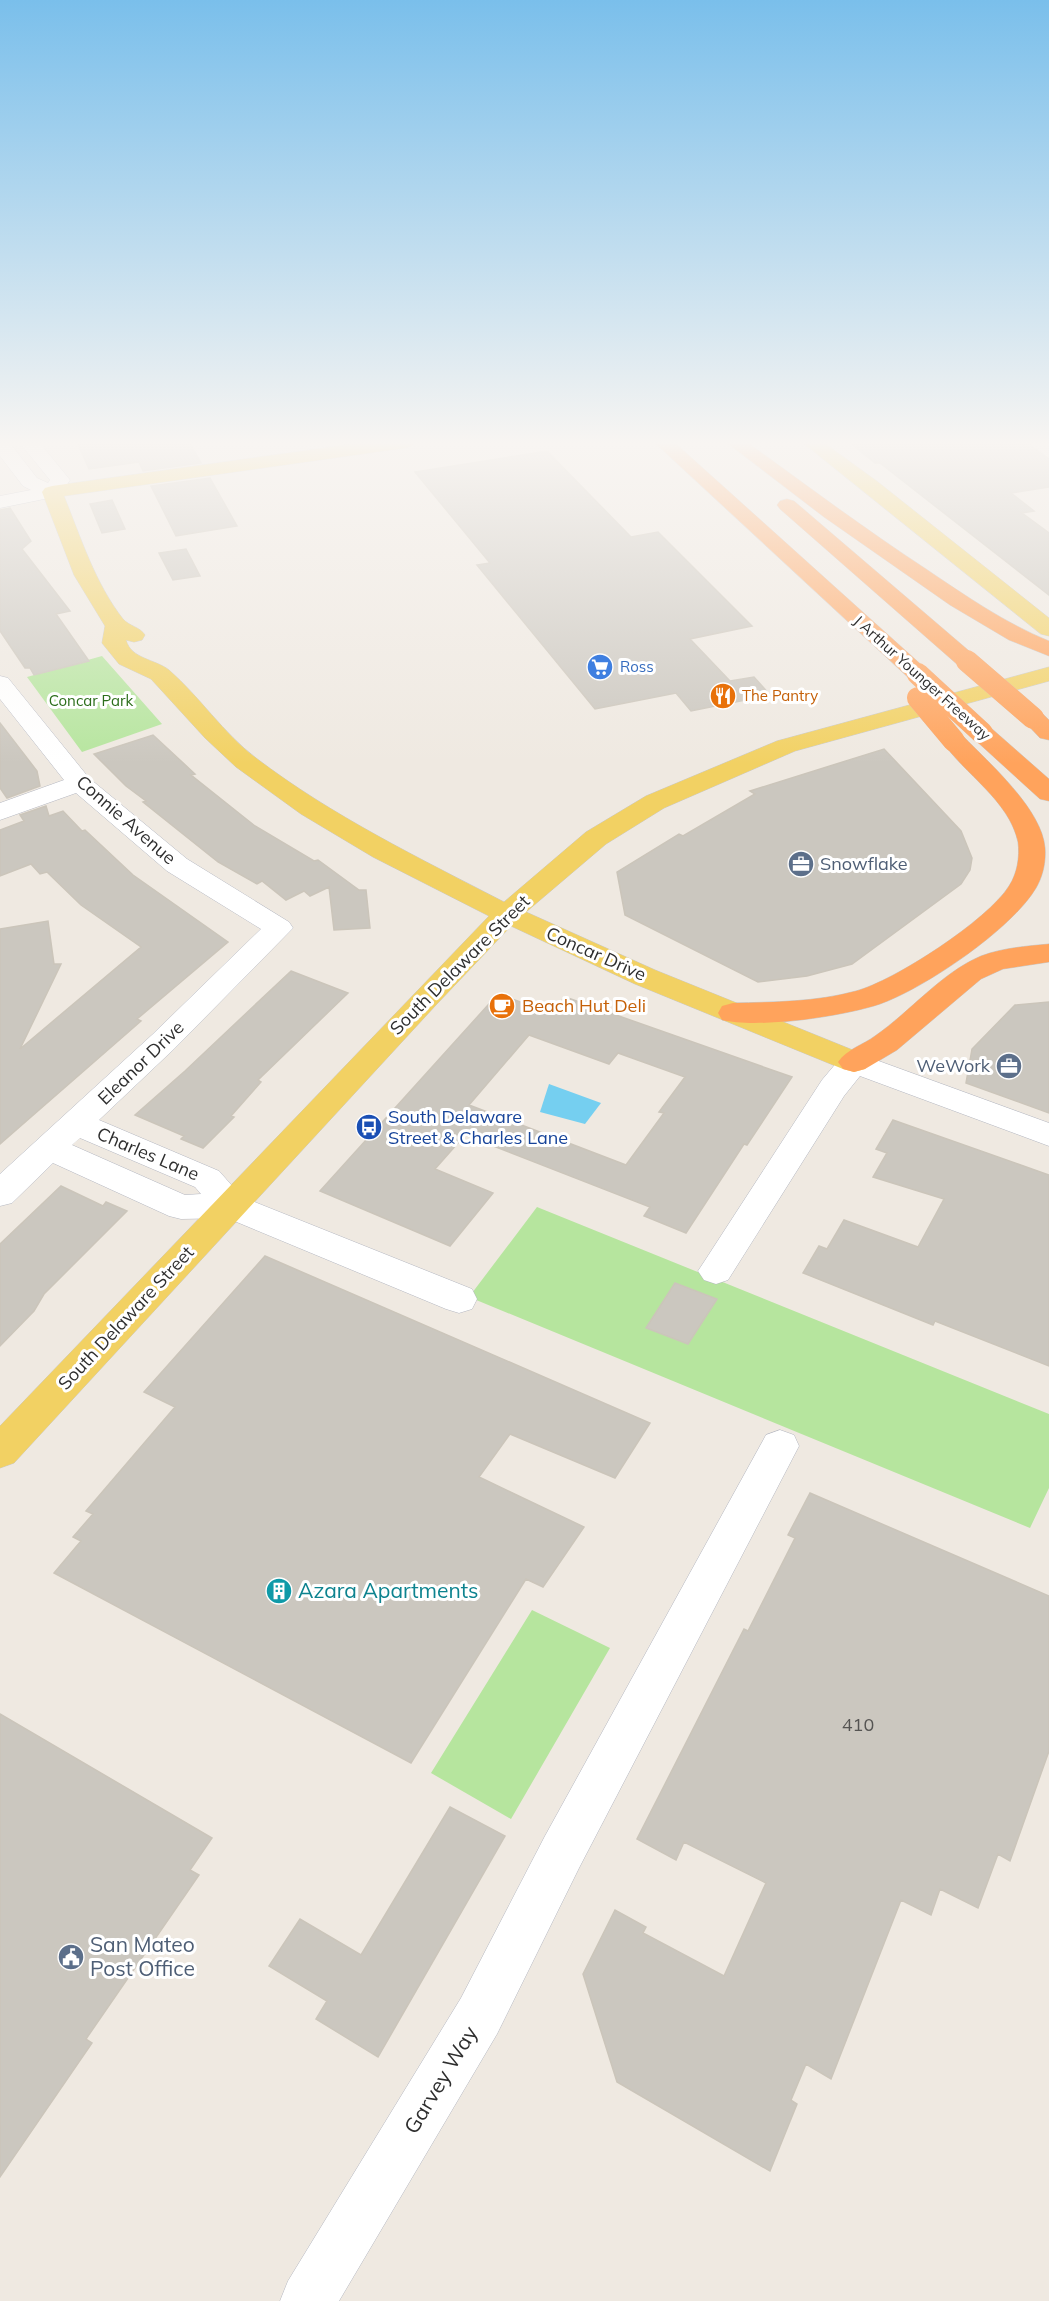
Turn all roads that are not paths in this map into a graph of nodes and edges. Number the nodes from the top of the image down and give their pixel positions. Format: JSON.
{"nodes":[{"id":1,"x":75,"y":549,"type":"edge"},
{"id":2,"x":781,"y":549,"type":"edge"},
{"id":3,"x":838,"y":549,"type":"edge"},
{"id":4,"x":880,"y":549,"type":"edge"},
{"id":5,"x":950,"y":549,"type":"edge"},
{"id":6,"x":1049,"y":629,"type":"edge"},
{"id":7,"x":1049,"y":649,"type":"edge"},
{"id":8,"x":1049,"y":674,"type":"edge"},
{"id":9,"x":909,"y":676,"type":"junction"},
{"id":10,"x":1,"y":687,"type":"edge"},
{"id":11,"x":1041,"y":725,"type":"edge"},
{"id":12,"x":80,"y":783,"type":"junction"},
{"id":13,"x":1049,"y":793,"type":"edge"},
{"id":14,"x":0,"y":812,"type":"edge"},
{"id":15,"x":507,"y":914,"type":"junction"},
{"id":16,"x":279,"y":928,"type":"joint"},
{"id":17,"x":1049,"y":953,"type":"edge"},
{"id":18,"x":945,"y":954,"type":"junction"},
{"id":19,"x":733,"y":1013,"type":"junction"},
{"id":20,"x":854,"y":1062,"type":"junction"},
{"id":21,"x":77,"y":1124,"type":"junction"},
{"id":22,"x":1049,"y":1135,"type":"edge"},
{"id":23,"x":51,"y":1149,"type":"junction"},
{"id":24,"x":0,"y":1194,"type":"edge"},
{"id":25,"x":230,"y":1206,"type":"junction"},
{"id":26,"x":716,"y":1271,"type":"dead end"},
{"id":27,"x":459,"y":1299,"type":"dead end"},
{"id":28,"x":780,"y":1446,"type":"dead end"},
{"id":29,"x":0,"y":1452,"type":"edge"},
{"id":30,"x":308,"y":2301,"type":"edge"}],
"edges":[{"from":1,"to":15,"type":"main road","name":"Concar Drive"},
{"from":2,"to":9,"type":"highway"},
{"from":3,"to":11,"type":"highway","bridge":true},
{"from":4,"to":7,"type":"highway"},
{"from":5,"to":6,"type":"main road"},
{"from":8,"to":15,"type":"main road","name":"South Delaware Street"},
{"from":9,"to":13,"type":"highway","name":"J Arthur Younger Freeway","bridge":true},
{"from":9,"to":18,"type":"highway","bridge":true},
{"from":10,"to":12,"type":"street","name":"Connie Avenue"},
{"from":12,"to":14,"type":"street"},
{"from":12,"to":16,"type":"street","name":"Connie Avenue"},
{"from":15,"to":19,"type":"main road","name":"Concar Drive"},
{"from":15,"to":25,"type":"main road","name":"South Delaware Street"},
{"from":16,"to":21,"type":"street","name":"Eleanor Drive"},
{"from":17,"to":20,"type":"highway"},
{"from":18,"to":19,"type":"highway"},
{"from":18,"to":20,"type":"highway"},
{"from":19,"to":20,"type":"main road","name":"Concar Drive"},
{"from":20,"to":22,"type":"street","name":"Concar Drive"},
{"from":20,"to":26,"type":"street"},
{"from":21,"to":23,"type":"street","name":"Eleanor Drive"},
{"from":21,"to":25,"type":"street","name":"Charles Lane"},
{"from":23,"to":24,"type":"street","name":"Eleanor Drive"},
{"from":23,"to":25,"type":"street","name":"Charles Lane"},
{"from":25,"to":27,"type":"street"},
{"from":25,"to":29,"type":"main road","name":"South Delaware Street"},
{"from":28,"to":30,"type":"street","name":"Garvey Way"}]}
